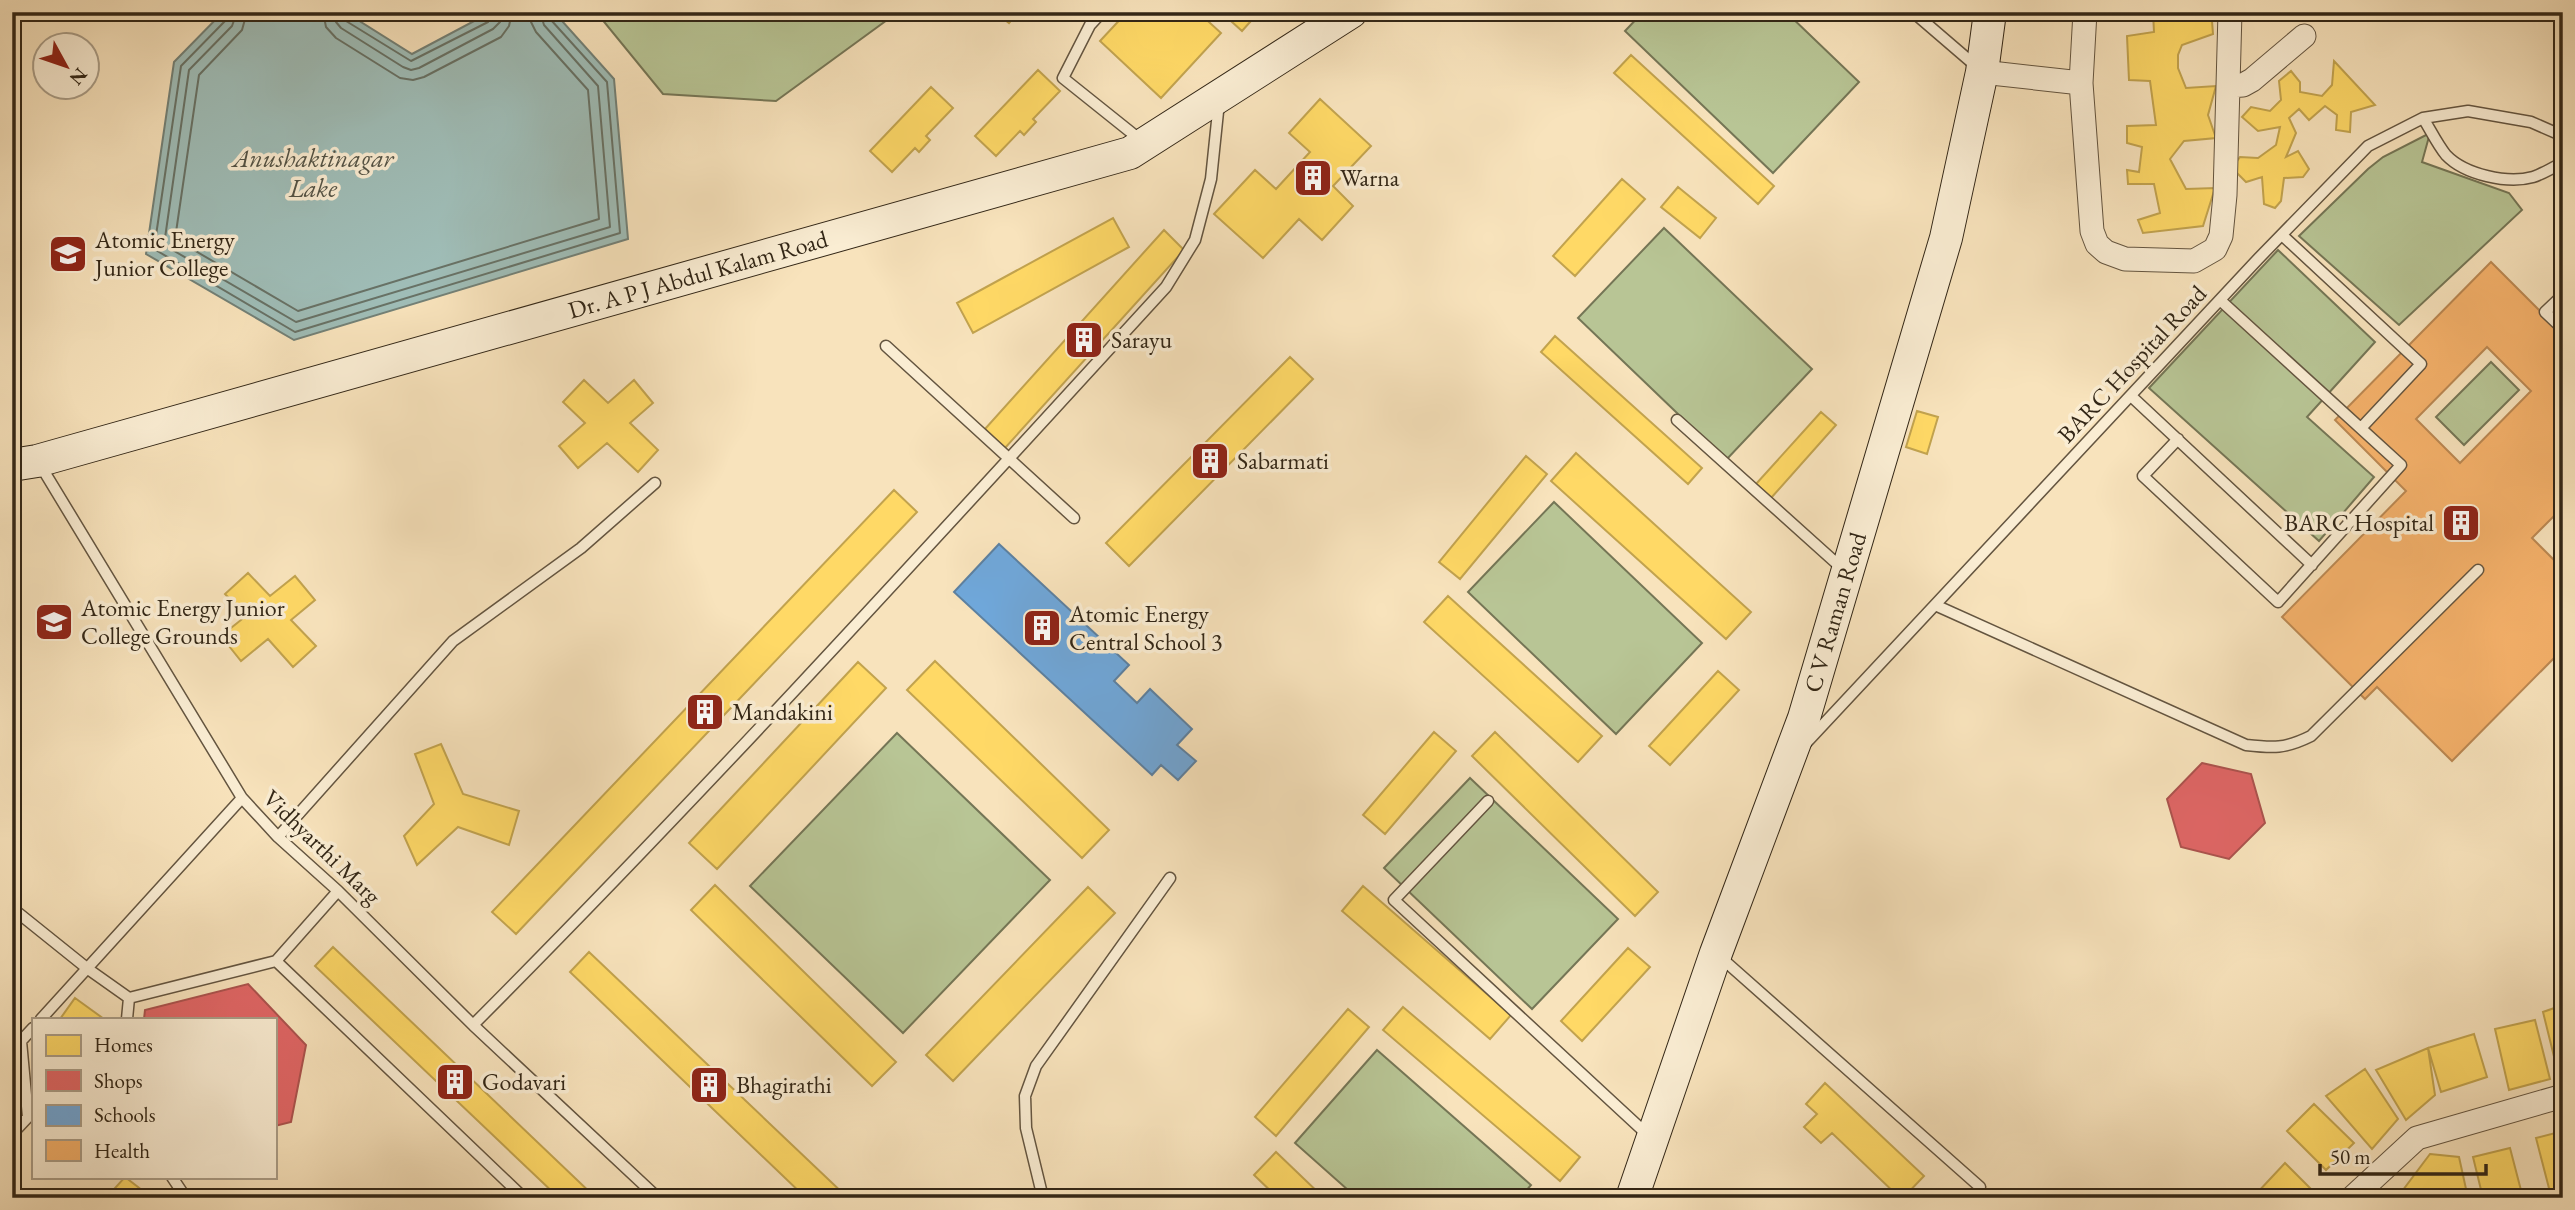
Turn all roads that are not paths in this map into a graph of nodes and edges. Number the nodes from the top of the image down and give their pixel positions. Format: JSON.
{"nodes":[{"id":1,"x":1102,"y":12,"type":"edge"},
{"id":2,"x":1913,"y":12,"type":"edge"},
{"id":3,"x":1990,"y":12,"type":"edge"},
{"id":4,"x":2085,"y":12,"type":"edge"},
{"id":5,"x":2230,"y":12,"type":"edge"},
{"id":6,"x":1337,"y":15,"type":"edge"},
{"id":7,"x":2304,"y":36,"type":"dead end"},
{"id":8,"x":1982,"y":72,"type":"junction"},
{"id":9,"x":2081,"y":83,"type":"junction"},
{"id":10,"x":2229,"y":86,"type":"junction"},
{"id":11,"x":1220,"y":95,"type":"junction"},
{"id":12,"x":2423,"y":118,"type":"junction"},
{"id":13,"x":2563,"y":136,"type":"edge"},
{"id":14,"x":1146,"y":143,"type":"junction"},
{"id":15,"x":2563,"y":163,"type":"edge"},
{"id":16,"x":2282,"y":234,"type":"junction"},
{"id":17,"x":2563,"y":295,"type":"edge"},
{"id":18,"x":2220,"y":300,"type":"junction"},
{"id":19,"x":2563,"y":329,"type":"edge"},
{"id":20,"x":886,"y":346,"type":"dead end"},
{"id":21,"x":2131,"y":396,"type":"junction"},
{"id":22,"x":1677,"y":419,"type":"dead end"},
{"id":23,"x":2362,"y":427,"type":"junction"},
{"id":24,"x":2178,"y":439,"type":"junction"},
{"id":25,"x":1009,"y":459,"type":"junction"},
{"id":26,"x":25,"y":463,"type":"edge"},
{"id":27,"x":655,"y":483,"type":"dead end"},
{"id":28,"x":1074,"y":518,"type":"dead end"},
{"id":29,"x":2312,"y":565,"type":"junction"},
{"id":30,"x":2478,"y":570,"type":"dead end"},
{"id":31,"x":1847,"y":572,"type":"junction"},
{"id":32,"x":1935,"y":605,"type":"junction"},
{"id":33,"x":1788,"y":762,"type":"junction"},
{"id":34,"x":242,"y":798,"type":"junction"},
{"id":35,"x":1488,"y":801,"type":"dead end"},
{"id":36,"x":278,"y":837,"type":"junction"},
{"id":37,"x":1170,"y":878,"type":"dead end"},
{"id":38,"x":338,"y":891,"type":"junction"},
{"id":39,"x":12,"y":908,"type":"edge"},
{"id":40,"x":1716,"y":953,"type":"junction"},
{"id":41,"x":276,"y":961,"type":"junction"},
{"id":42,"x":88,"y":968,"type":"junction"},
{"id":43,"x":129,"y":998,"type":"junction"},
{"id":44,"x":42,"y":1018,"type":"edge"},
{"id":45,"x":127,"y":1018,"type":"edge"},
{"id":46,"x":473,"y":1025,"type":"junction"},
{"id":47,"x":32,"y":1029,"type":"edge"},
{"id":48,"x":17,"y":1042,"type":"edge"},
{"id":49,"x":2563,"y":1096,"type":"edge"},
{"id":50,"x":12,"y":1134,"type":"edge"},
{"id":51,"x":1652,"y":1139,"type":"junction"},
{"id":52,"x":173,"y":1178,"type":"edge"},
{"id":53,"x":1980,"y":1187,"type":"dead end"},
{"id":54,"x":186,"y":1198,"type":"edge"},
{"id":55,"x":524,"y":1198,"type":"edge"},
{"id":56,"x":658,"y":1198,"type":"edge"},
{"id":57,"x":1044,"y":1198,"type":"edge"},
{"id":58,"x":1632,"y":1198,"type":"edge"},
{"id":59,"x":2352,"y":1198,"type":"edge"}],
"edges":[{"from":1,"to":14,"type":"lane"},
{"from":2,"to":8,"type":"lane"},
{"from":3,"to":8,"type":"street","name":"C V Raman Road"},
{"from":4,"to":9,"type":"street"},
{"from":5,"to":10,"type":"street"},
{"from":6,"to":11,"type":"street","name":"Dr. A P J Abdul Kalam Road"},
{"from":7,"to":10,"type":"street"},
{"from":8,"to":9,"type":"street"},
{"from":8,"to":31,"type":"street","name":"C V Raman Road"},
{"from":9,"to":10,"type":"street"},
{"from":11,"to":14,"type":"street","name":"Dr. A P J Abdul Kalam Road"},
{"from":11,"to":25,"type":"lane"},
{"from":12,"to":13,"type":"lane","name":"BARC Hospital Road"},
{"from":12,"to":15,"type":"lane"},
{"from":12,"to":16,"type":"lane","name":"BARC Hospital Road"},
{"from":14,"to":26,"type":"street","name":"Dr. A P J Abdul Kalam Road"},
{"from":16,"to":18,"type":"lane","name":"BARC Hospital Road"},
{"from":16,"to":23,"type":"lane"},
{"from":17,"to":19,"type":"lane"},
{"from":18,"to":21,"type":"lane","name":"BARC Hospital Road"},
{"from":18,"to":23,"type":"lane"},
{"from":20,"to":25,"type":"lane"},
{"from":21,"to":24,"type":"lane"},
{"from":21,"to":32,"type":"lane","name":"BARC Hospital Road"},
{"from":22,"to":31,"type":"lane"},
{"from":23,"to":29,"type":"lane"},
{"from":24,"to":29,"type":"lane"},
{"from":24,"to":29,"type":"lane"},
{"from":25,"to":28,"type":"lane"},
{"from":25,"to":46,"type":"lane"},
{"from":26,"to":34,"type":"lane","name":"Vidhyarthi Marg"},
{"from":27,"to":36,"type":"lane"},
{"from":30,"to":32,"type":"lane"},
{"from":31,"to":33,"type":"street","name":"C V Raman Road"},
{"from":32,"to":33,"type":"lane","name":"BARC Hospital Road"},
{"from":33,"to":40,"type":"street","name":"C V Raman Road"},
{"from":34,"to":36,"type":"lane","name":"Vidhyarthi Marg"},
{"from":34,"to":42,"type":"lane"},
{"from":35,"to":51,"type":"lane"},
{"from":36,"to":38,"type":"lane","name":"Vidhyarthi Marg"},
{"from":37,"to":57,"type":"lane"},
{"from":38,"to":41,"type":"lane"},
{"from":38,"to":46,"type":"lane","name":"Vidhyarthi Marg"},
{"from":39,"to":42,"type":"lane"},
{"from":40,"to":51,"type":"street","name":"C V Raman Road"},
{"from":40,"to":53,"type":"lane"},
{"from":41,"to":43,"type":"lane"},
{"from":41,"to":55,"type":"lane"},
{"from":42,"to":43,"type":"lane"},
{"from":42,"to":44,"type":"lane"},
{"from":43,"to":45,"type":"lane"},
{"from":46,"to":56,"type":"lane","name":"Vidhyarthi Marg"},
{"from":47,"to":48,"type":"lane"},
{"from":48,"to":50,"type":"lane"},
{"from":49,"to":59,"type":"street"},
{"from":51,"to":58,"type":"street","name":"C V Raman Road"},
{"from":52,"to":54,"type":"lane"}]}
